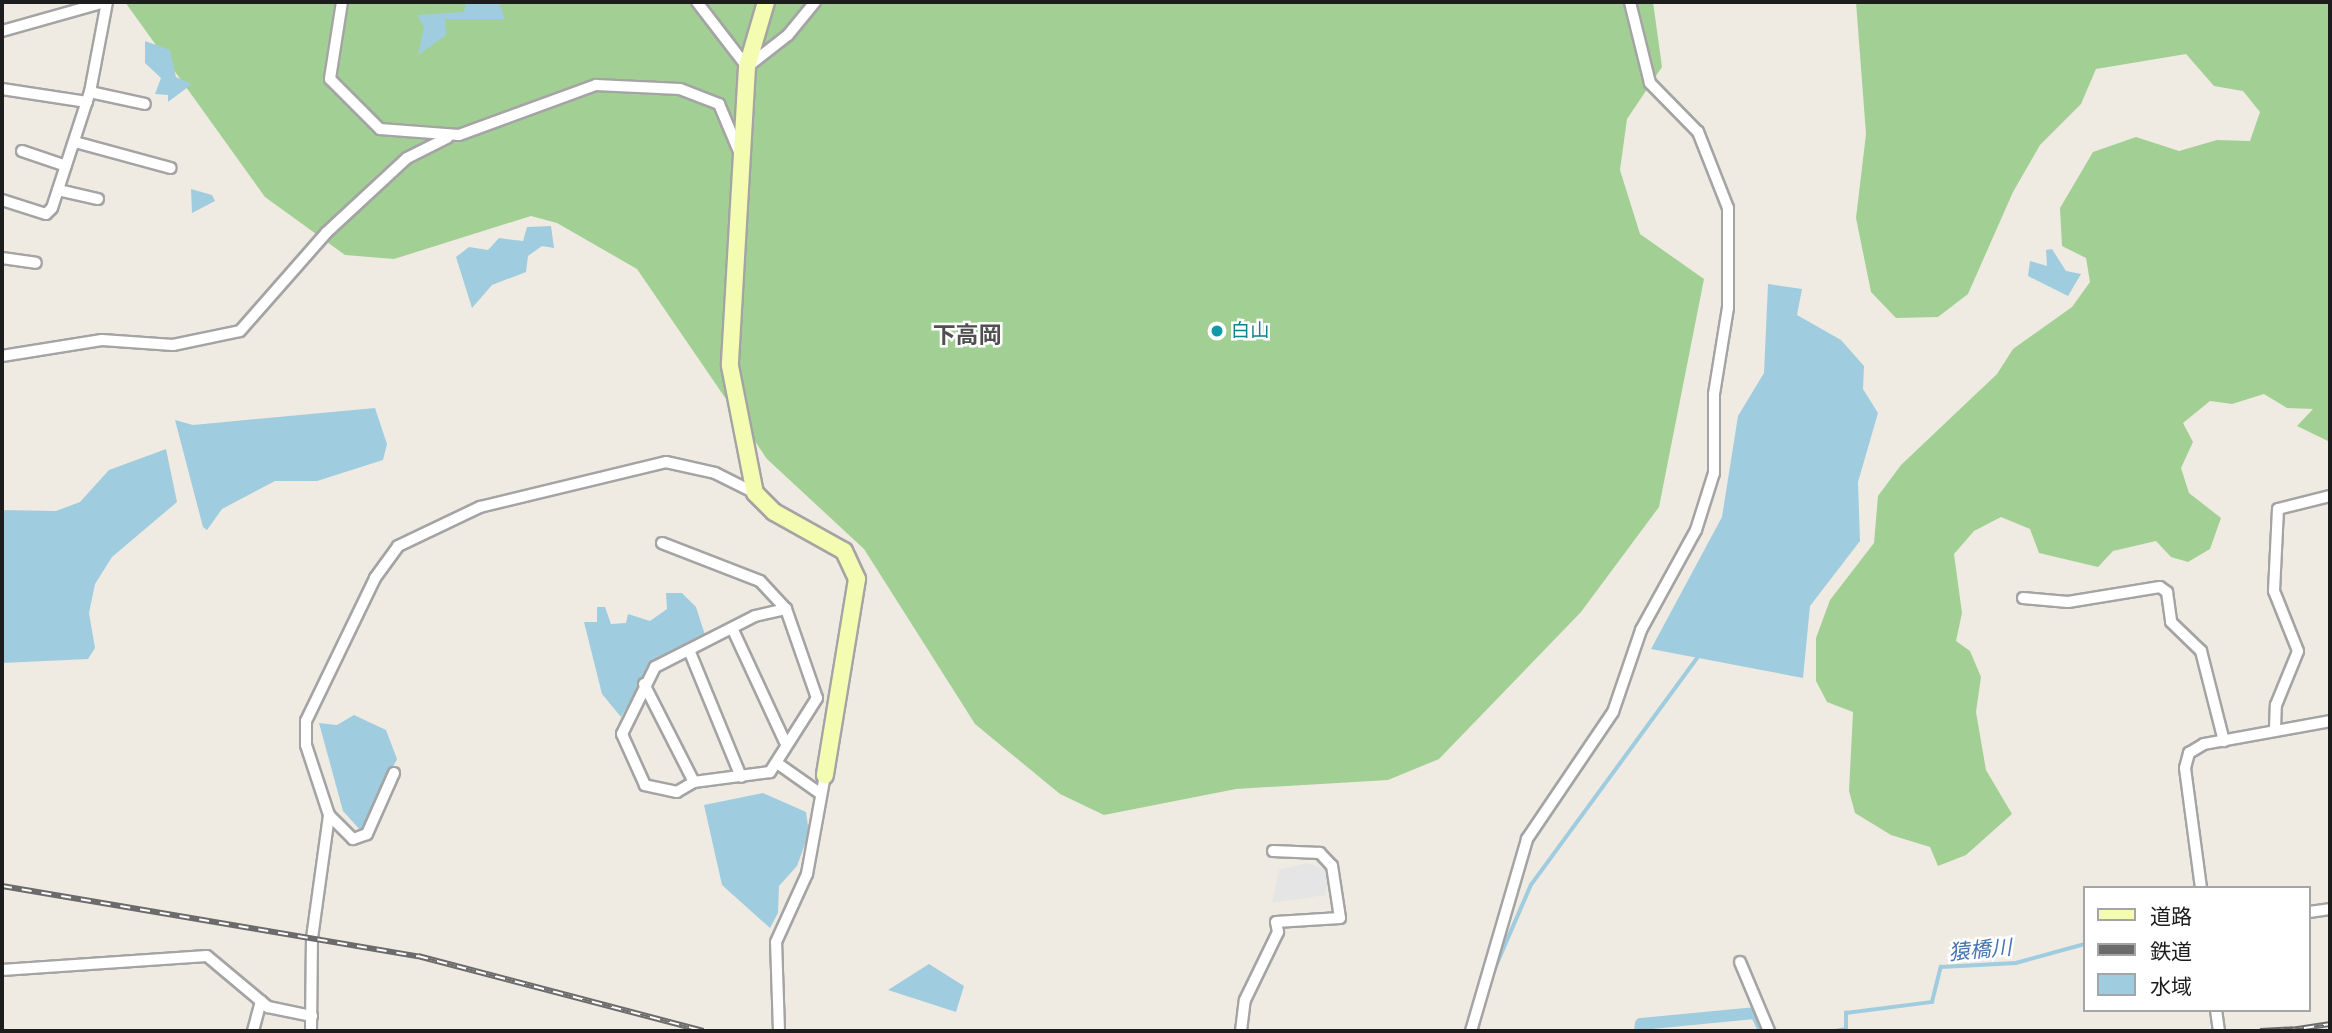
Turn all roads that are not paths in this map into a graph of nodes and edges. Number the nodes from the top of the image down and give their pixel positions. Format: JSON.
{"nodes":[{"id":1,"x":106,"y":2,"type":"edge"},
{"id":2,"x":342,"y":2,"type":"edge"},
{"id":3,"x":697,"y":2,"type":"edge"},
{"id":4,"x":766,"y":2,"type":"edge"},
{"id":5,"x":815,"y":2,"type":"edge"},
{"id":6,"x":1630,"y":2,"type":"edge"},
{"id":7,"x":2,"y":31,"type":"edge"},
{"id":8,"x":747,"y":67,"type":"junction"},
{"id":9,"x":2,"y":89,"type":"edge"},
{"id":10,"x":89,"y":97,"type":"junction"},
{"id":11,"x":145,"y":104,"type":"dead end"},
{"id":12,"x":459,"y":135,"type":"junction"},
{"id":13,"x":75,"y":142,"type":"junction"},
{"id":14,"x":22,"y":151,"type":"dead end"},
{"id":15,"x":741,"y":155,"type":"junction"},
{"id":16,"x":66,"y":166,"type":"junction"},
{"id":17,"x":171,"y":168,"type":"dead end"},
{"id":18,"x":58,"y":190,"type":"junction"},
{"id":19,"x":2,"y":200,"type":"edge"},
{"id":20,"x":97,"y":200,"type":"dead end"},
{"id":21,"x":2,"y":258,"type":"edge"},
{"id":22,"x":36,"y":263,"type":"dead end"},
{"id":23,"x":2,"y":356,"type":"edge"},
{"id":24,"x":755,"y":493,"type":"junction"},
{"id":25,"x":2330,"y":496,"type":"edge"},
{"id":26,"x":662,"y":543,"type":"dead end"},
{"id":27,"x":2023,"y":598,"type":"dead end"},
{"id":28,"x":786,"y":609,"type":"junction"},
{"id":29,"x":733,"y":630,"type":"junction"},
{"id":30,"x":689,"y":650,"type":"junction"},
{"id":31,"x":645,"y":684,"type":"junction"},
{"id":32,"x":2330,"y":721,"type":"edge"},
{"id":33,"x":2275,"y":729,"type":"junction"},
{"id":34,"x":2224,"y":741,"type":"junction"},
{"id":35,"x":785,"y":742,"type":"junction"},
{"id":36,"x":777,"y":763,"type":"junction"},
{"id":37,"x":394,"y":773,"type":"dead end"},
{"id":38,"x":825,"y":775,"type":"joint"},
{"id":39,"x":741,"y":777,"type":"junction"},
{"id":40,"x":694,"y":782,"type":"junction"},
{"id":41,"x":821,"y":794,"type":"junction"},
{"id":42,"x":329,"y":815,"type":"junction"},
{"id":43,"x":1273,"y":851,"type":"dead end"},
{"id":44,"x":2202,"y":886,"type":"edge"},
{"id":45,"x":2330,"y":909,"type":"edge"},
{"id":46,"x":2311,"y":912,"type":"edge"},
{"id":47,"x":1740,"y":962,"type":"dead end"},
{"id":48,"x":2,"y":971,"type":"edge"},
{"id":49,"x":261,"y":1000,"type":"junction"},
{"id":50,"x":2217,"y":1012,"type":"edge"},
{"id":51,"x":312,"y":1016,"type":"junction"},
{"id":52,"x":253,"y":1031,"type":"edge"},
{"id":53,"x":312,"y":1031,"type":"edge"},
{"id":54,"x":779,"y":1031,"type":"edge"},
{"id":55,"x":1241,"y":1031,"type":"edge"},
{"id":56,"x":1471,"y":1031,"type":"edge"},
{"id":57,"x":1769,"y":1031,"type":"edge"},
{"id":58,"x":2219,"y":1031,"type":"edge"}],
"edges":[{"from":1,"to":7,"type":"street"},
{"from":1,"to":10,"type":"street"},
{"from":2,"to":12,"type":"street"},
{"from":3,"to":8,"type":"street"},
{"from":4,"to":8,"type":"street"},
{"from":5,"to":8,"type":"street"},
{"from":6,"to":56,"type":"street"},
{"from":8,"to":15,"type":"street"},
{"from":9,"to":10,"type":"street"},
{"from":10,"to":11,"type":"street"},
{"from":10,"to":13,"type":"street"},
{"from":12,"to":15,"type":"street"},
{"from":12,"to":23,"type":"street"},
{"from":13,"to":16,"type":"street"},
{"from":13,"to":17,"type":"street"},
{"from":14,"to":16,"type":"street"},
{"from":15,"to":24,"type":"street"},
{"from":16,"to":18,"type":"street"},
{"from":18,"to":19,"type":"street"},
{"from":18,"to":20,"type":"street"},
{"from":21,"to":22,"type":"street"},
{"from":24,"to":38,"type":"street"},
{"from":24,"to":42,"type":"street"},
{"from":25,"to":33,"type":"street"},
{"from":26,"to":28,"type":"street"},
{"from":27,"to":34,"type":"street"},
{"from":28,"to":29,"type":"street"},
{"from":28,"to":35,"type":"street"},
{"from":29,"to":30,"type":"street"},
{"from":29,"to":35,"type":"street"},
{"from":30,"to":31,"type":"street"},
{"from":30,"to":39,"type":"street"},
{"from":31,"to":40,"type":"street"},
{"from":31,"to":40,"type":"street"},
{"from":32,"to":33,"type":"street"},
{"from":33,"to":34,"type":"street"},
{"from":34,"to":44,"type":"street"},
{"from":35,"to":36,"type":"street"},
{"from":36,"to":39,"type":"street"},
{"from":36,"to":41,"type":"street"},
{"from":37,"to":42,"type":"street"},
{"from":38,"to":41,"type":"street"},
{"from":39,"to":40,"type":"street"},
{"from":41,"to":54,"type":"street"},
{"from":42,"to":51,"type":"street"},
{"from":43,"to":55,"type":"street"},
{"from":45,"to":46,"type":"street"},
{"from":47,"to":57,"type":"street"},
{"from":48,"to":49,"type":"street"},
{"from":49,"to":51,"type":"street"},
{"from":49,"to":52,"type":"street"},
{"from":50,"to":58,"type":"street"},
{"from":51,"to":53,"type":"street"}]}
